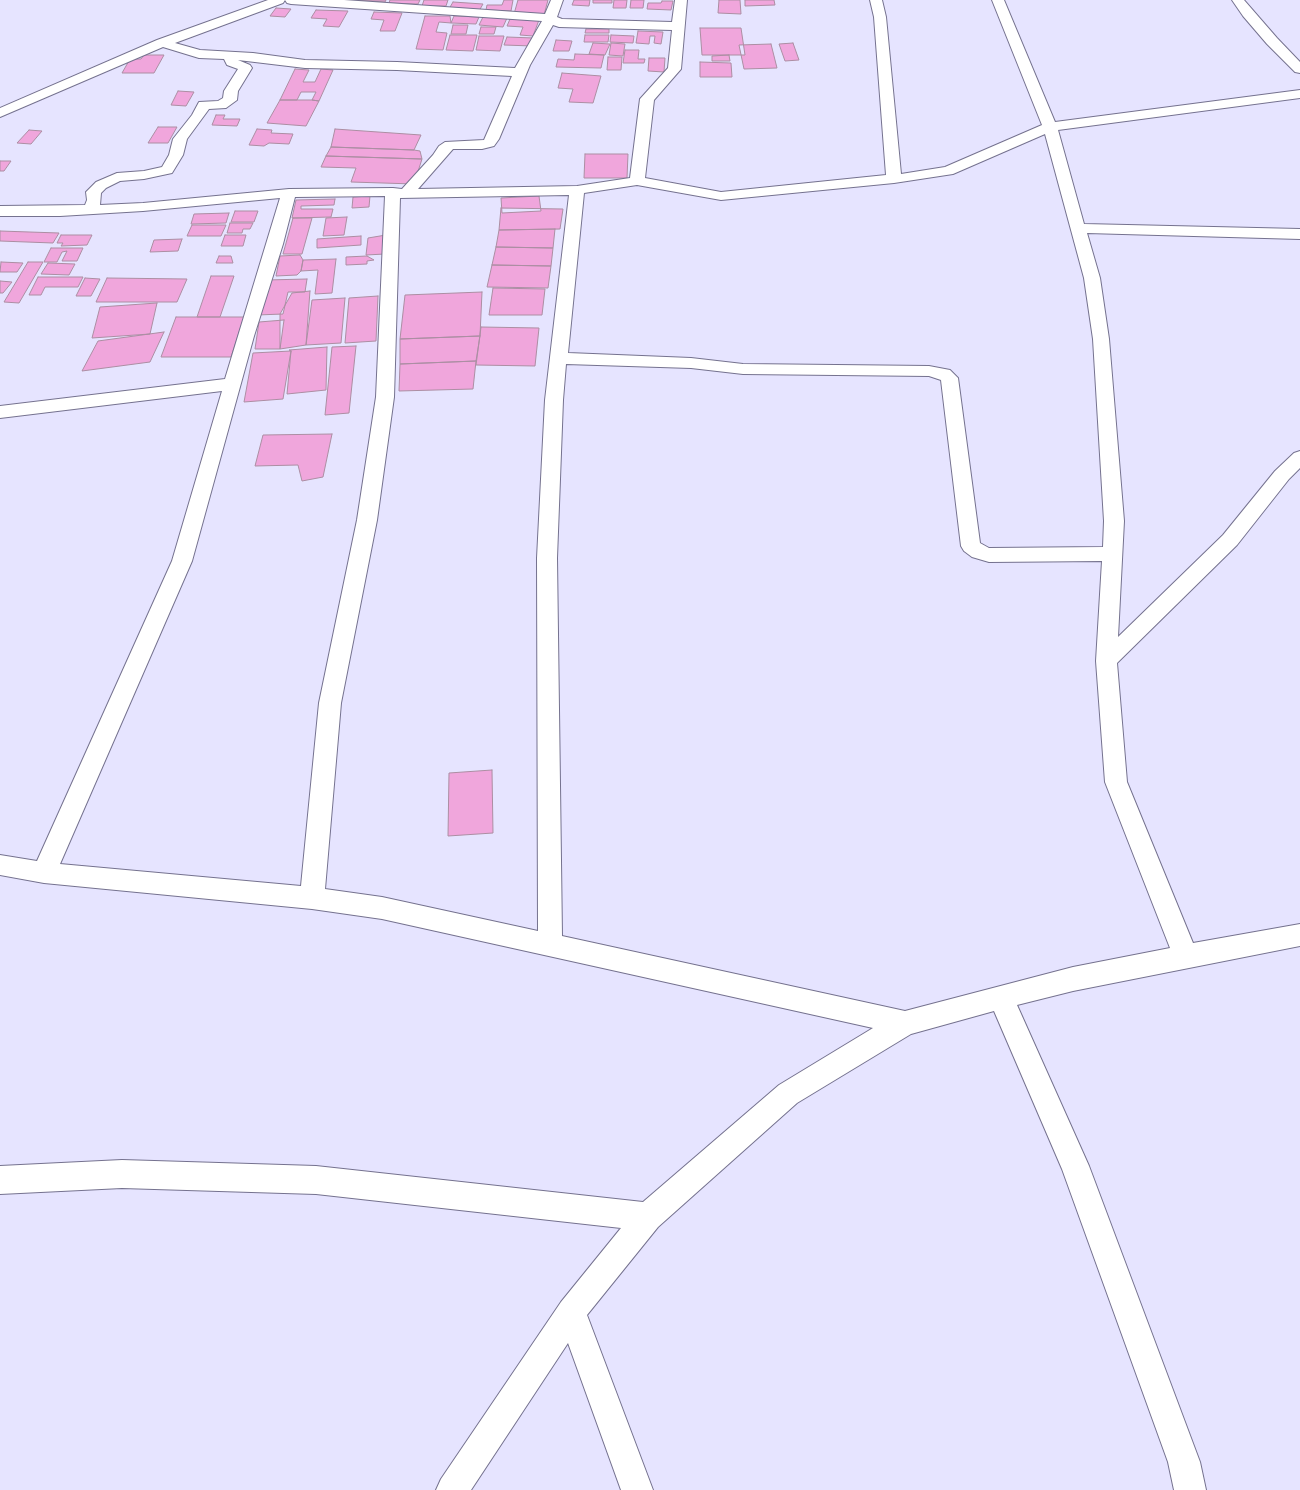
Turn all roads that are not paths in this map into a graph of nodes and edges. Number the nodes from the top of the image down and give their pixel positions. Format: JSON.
{"nodes":[{"id":1,"x":279,"y":0,"type":"edge"},
{"id":2,"x":291,"y":0,"type":"edge"},
{"id":3,"x":557,"y":0,"type":"edge"},
{"id":4,"x":681,"y":0,"type":"edge"},
{"id":5,"x":876,"y":0,"type":"edge"},
{"id":6,"x":998,"y":0,"type":"edge"},
{"id":7,"x":1238,"y":0,"type":"edge"},
{"id":8,"x":550,"y":18,"type":"junction"},
{"id":9,"x":679,"y":26,"type":"junction"},
{"id":10,"x":162,"y":42,"type":"junction"},
{"id":11,"x":230,"y":56,"type":"junction"},
{"id":12,"x":1300,"y":68,"type":"edge"},
{"id":13,"x":520,"y":72,"type":"junction"},
{"id":14,"x":1300,"y":94,"type":"edge"},
{"id":15,"x":0,"y":113,"type":"edge"},
{"id":16,"x":1050,"y":127,"type":"junction"},
{"id":17,"x":894,"y":179,"type":"junction"},
{"id":18,"x":637,"y":181,"type":"junction"},
{"id":19,"x":577,"y":190,"type":"junction"},
{"id":20,"x":289,"y":193,"type":"junction"},
{"id":21,"x":399,"y":193,"type":"junction"},
{"id":22,"x":91,"y":210,"type":"junction"},
{"id":23,"x":0,"y":211,"type":"edge"},
{"id":24,"x":1078,"y":228,"type":"junction"},
{"id":25,"x":1300,"y":234,"type":"edge"},
{"id":26,"x":560,"y":358,"type":"junction"},
{"id":27,"x":232,"y":384,"type":"junction"},
{"id":28,"x":0,"y":412,"type":"edge"},
{"id":29,"x":1300,"y":457,"type":"edge"},
{"id":30,"x":1112,"y":554,"type":"junction"},
{"id":31,"x":1106,"y":661,"type":"junction"},
{"id":32,"x":2,"y":872,"type":"edge"},
{"id":33,"x":44,"y":873,"type":"junction"},
{"id":34,"x":312,"y":898,"type":"junction"},
{"id":35,"x":1300,"y":935,"type":"edge"},
{"id":36,"x":550,"y":945,"type":"junction"},
{"id":37,"x":1186,"y":956,"type":"junction"},
{"id":38,"x":1001,"y":998,"type":"junction"},
{"id":39,"x":905,"y":1023,"type":"junction"},
{"id":40,"x":0,"y":1180,"type":"edge"},
{"id":41,"x":648,"y":1217,"type":"junction"},
{"id":42,"x":571,"y":1312,"type":"junction"},
{"id":43,"x":452,"y":1490,"type":"edge"},
{"id":44,"x":637,"y":1490,"type":"edge"},
{"id":45,"x":1190,"y":1490,"type":"edge"}],
"edges":[{"from":1,"to":10,"type":"street"},
{"from":2,"to":8,"type":"street"},
{"from":3,"to":8,"type":"street"},
{"from":4,"to":9,"type":"street"},
{"from":5,"to":17,"type":"street"},
{"from":6,"to":16,"type":"street"},
{"from":7,"to":12,"type":"street"},
{"from":8,"to":9,"type":"street"},
{"from":8,"to":13,"type":"street"},
{"from":9,"to":18,"type":"street"},
{"from":10,"to":11,"type":"street"},
{"from":10,"to":15,"type":"street"},
{"from":11,"to":13,"type":"street"},
{"from":11,"to":22,"type":"street"},
{"from":13,"to":21,"type":"street"},
{"from":14,"to":16,"type":"street"},
{"from":16,"to":17,"type":"street"},
{"from":16,"to":24,"type":"street"},
{"from":17,"to":18,"type":"street"},
{"from":18,"to":19,"type":"street"},
{"from":19,"to":21,"type":"street"},
{"from":19,"to":26,"type":"street"},
{"from":20,"to":21,"type":"street"},
{"from":20,"to":22,"type":"street"},
{"from":20,"to":27,"type":"street"},
{"from":21,"to":34,"type":"street"},
{"from":22,"to":23,"type":"street"},
{"from":24,"to":25,"type":"street"},
{"from":24,"to":30,"type":"street"},
{"from":26,"to":30,"type":"street"},
{"from":26,"to":36,"type":"street"},
{"from":27,"to":28,"type":"street"},
{"from":27,"to":33,"type":"street"},
{"from":29,"to":31,"type":"street"},
{"from":30,"to":31,"type":"street"},
{"from":31,"to":37,"type":"street"},
{"from":32,"to":33,"type":"street"},
{"from":33,"to":34,"type":"street"},
{"from":34,"to":36,"type":"street"},
{"from":35,"to":37,"type":"street"},
{"from":36,"to":39,"type":"street"},
{"from":37,"to":38,"type":"street"},
{"from":38,"to":39,"type":"street"},
{"from":38,"to":45,"type":"street"},
{"from":39,"to":41,"type":"street"},
{"from":40,"to":41,"type":"street"},
{"from":41,"to":42,"type":"street"},
{"from":42,"to":43,"type":"street"},
{"from":42,"to":44,"type":"street"}]}
